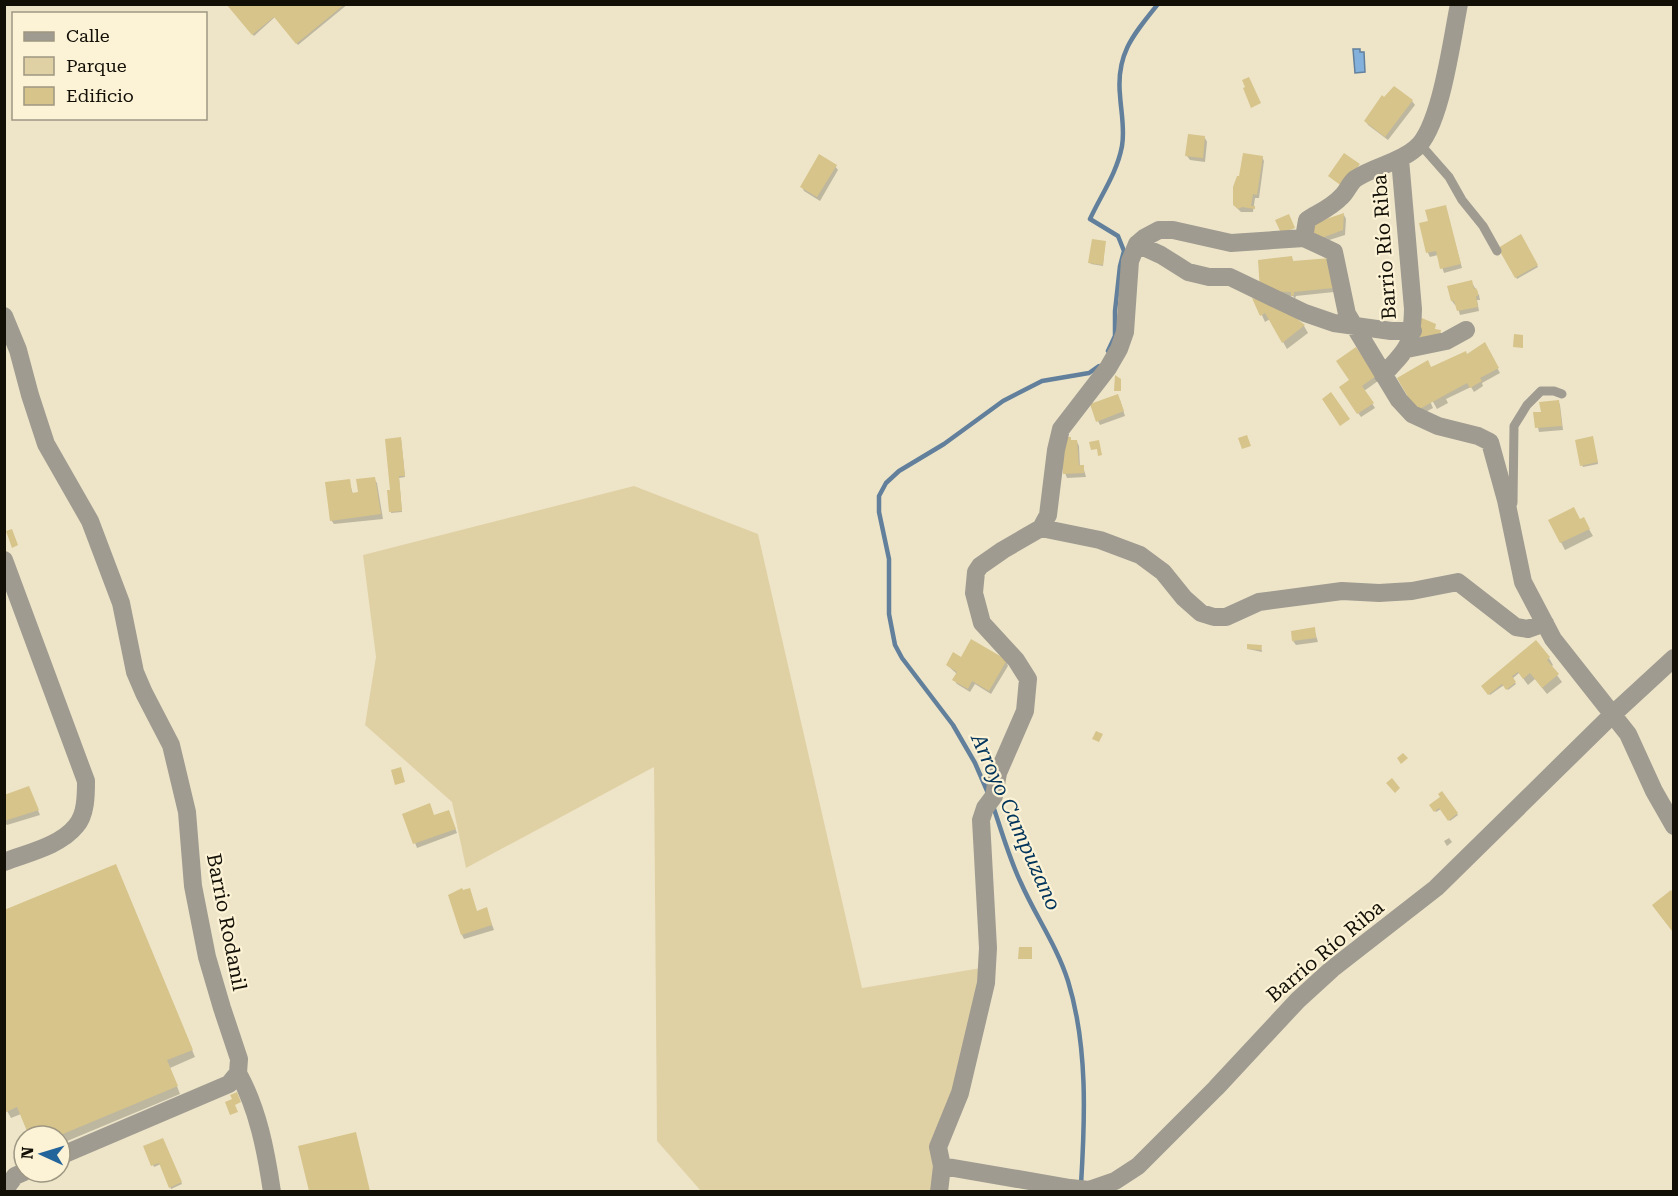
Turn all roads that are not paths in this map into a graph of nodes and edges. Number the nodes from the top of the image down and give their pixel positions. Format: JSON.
{"nodes":[{"id":1,"x":1459,"y":4,"type":"edge"},
{"id":2,"x":1420,"y":144,"type":"junction"},
{"id":3,"x":1400,"y":159,"type":"junction"},
{"id":4,"x":1304,"y":238,"type":"junction"},
{"id":5,"x":1137,"y":244,"type":"junction"},
{"id":6,"x":1497,"y":251,"type":"dead end"},
{"id":7,"x":4,"y":316,"type":"edge"},
{"id":8,"x":1356,"y":327,"type":"junction"},
{"id":9,"x":1466,"y":330,"type":"dead end"},
{"id":10,"x":1413,"y":331,"type":"junction"},
{"id":11,"x":1407,"y":349,"type":"junction"},
{"id":12,"x":1383,"y":375,"type":"junction"},
{"id":13,"x":1562,"y":394,"type":"dead end"},
{"id":14,"x":1508,"y":514,"type":"junction"},
{"id":15,"x":1041,"y":528,"type":"junction"},
{"id":16,"x":4,"y":560,"type":"edge"},
{"id":17,"x":1545,"y":624,"type":"junction"},
{"id":18,"x":1674,"y":658,"type":"edge"},
{"id":19,"x":1612,"y":715,"type":"junction"},
{"id":20,"x":1674,"y":826,"type":"edge"},
{"id":21,"x":4,"y":862,"type":"edge"},
{"id":22,"x":238,"y":1073,"type":"junction"},
{"id":23,"x":72,"y":1151,"type":"edge"},
{"id":24,"x":942,"y":1166,"type":"junction"},
{"id":25,"x":272,"y":1191,"type":"edge"},
{"id":26,"x":939,"y":1191,"type":"edge"}],
"edges":[{"from":1,"to":2,"type":"street","name":"Barrio Río Riba"},
{"from":2,"to":3,"type":"street","name":"Barrio Río Riba"},
{"from":2,"to":6,"type":"lane"},
{"from":3,"to":4,"type":"street","name":"Barrio Río Riba"},
{"from":3,"to":10,"type":"street","name":"Barrio Río Riba"},
{"from":4,"to":5,"type":"street","name":"Barrio Río Riba"},
{"from":4,"to":8,"type":"street","name":"Barrio Río Riba"},
{"from":5,"to":8,"type":"street","name":"Barrio Río Riba"},
{"from":5,"to":15,"type":"street"},
{"from":7,"to":22,"type":"street","name":"Barrio Rodanil"},
{"from":8,"to":10,"type":"street","name":"Barrio Río Riba"},
{"from":8,"to":12,"type":"street","name":"Barrio Río Riba"},
{"from":9,"to":11,"type":"street"},
{"from":10,"to":11,"type":"street","name":"Barrio Río Riba"},
{"from":11,"to":12,"type":"street","name":"Barrio Río Riba"},
{"from":12,"to":14,"type":"street","name":"Barrio Río Riba"},
{"from":13,"to":14,"type":"lane"},
{"from":14,"to":17,"type":"street","name":"Barrio Río Riba"},
{"from":15,"to":17,"type":"street"},
{"from":15,"to":24,"type":"street"},
{"from":16,"to":21,"type":"street"},
{"from":17,"to":19,"type":"street","name":"Barrio Río Riba"},
{"from":18,"to":19,"type":"street"},
{"from":19,"to":20,"type":"street"},
{"from":19,"to":24,"type":"street","name":"Barrio Río Riba"},
{"from":22,"to":23,"type":"street"},
{"from":22,"to":25,"type":"street","name":"Barrio Rodanil"},
{"from":24,"to":26,"type":"street"}]}
